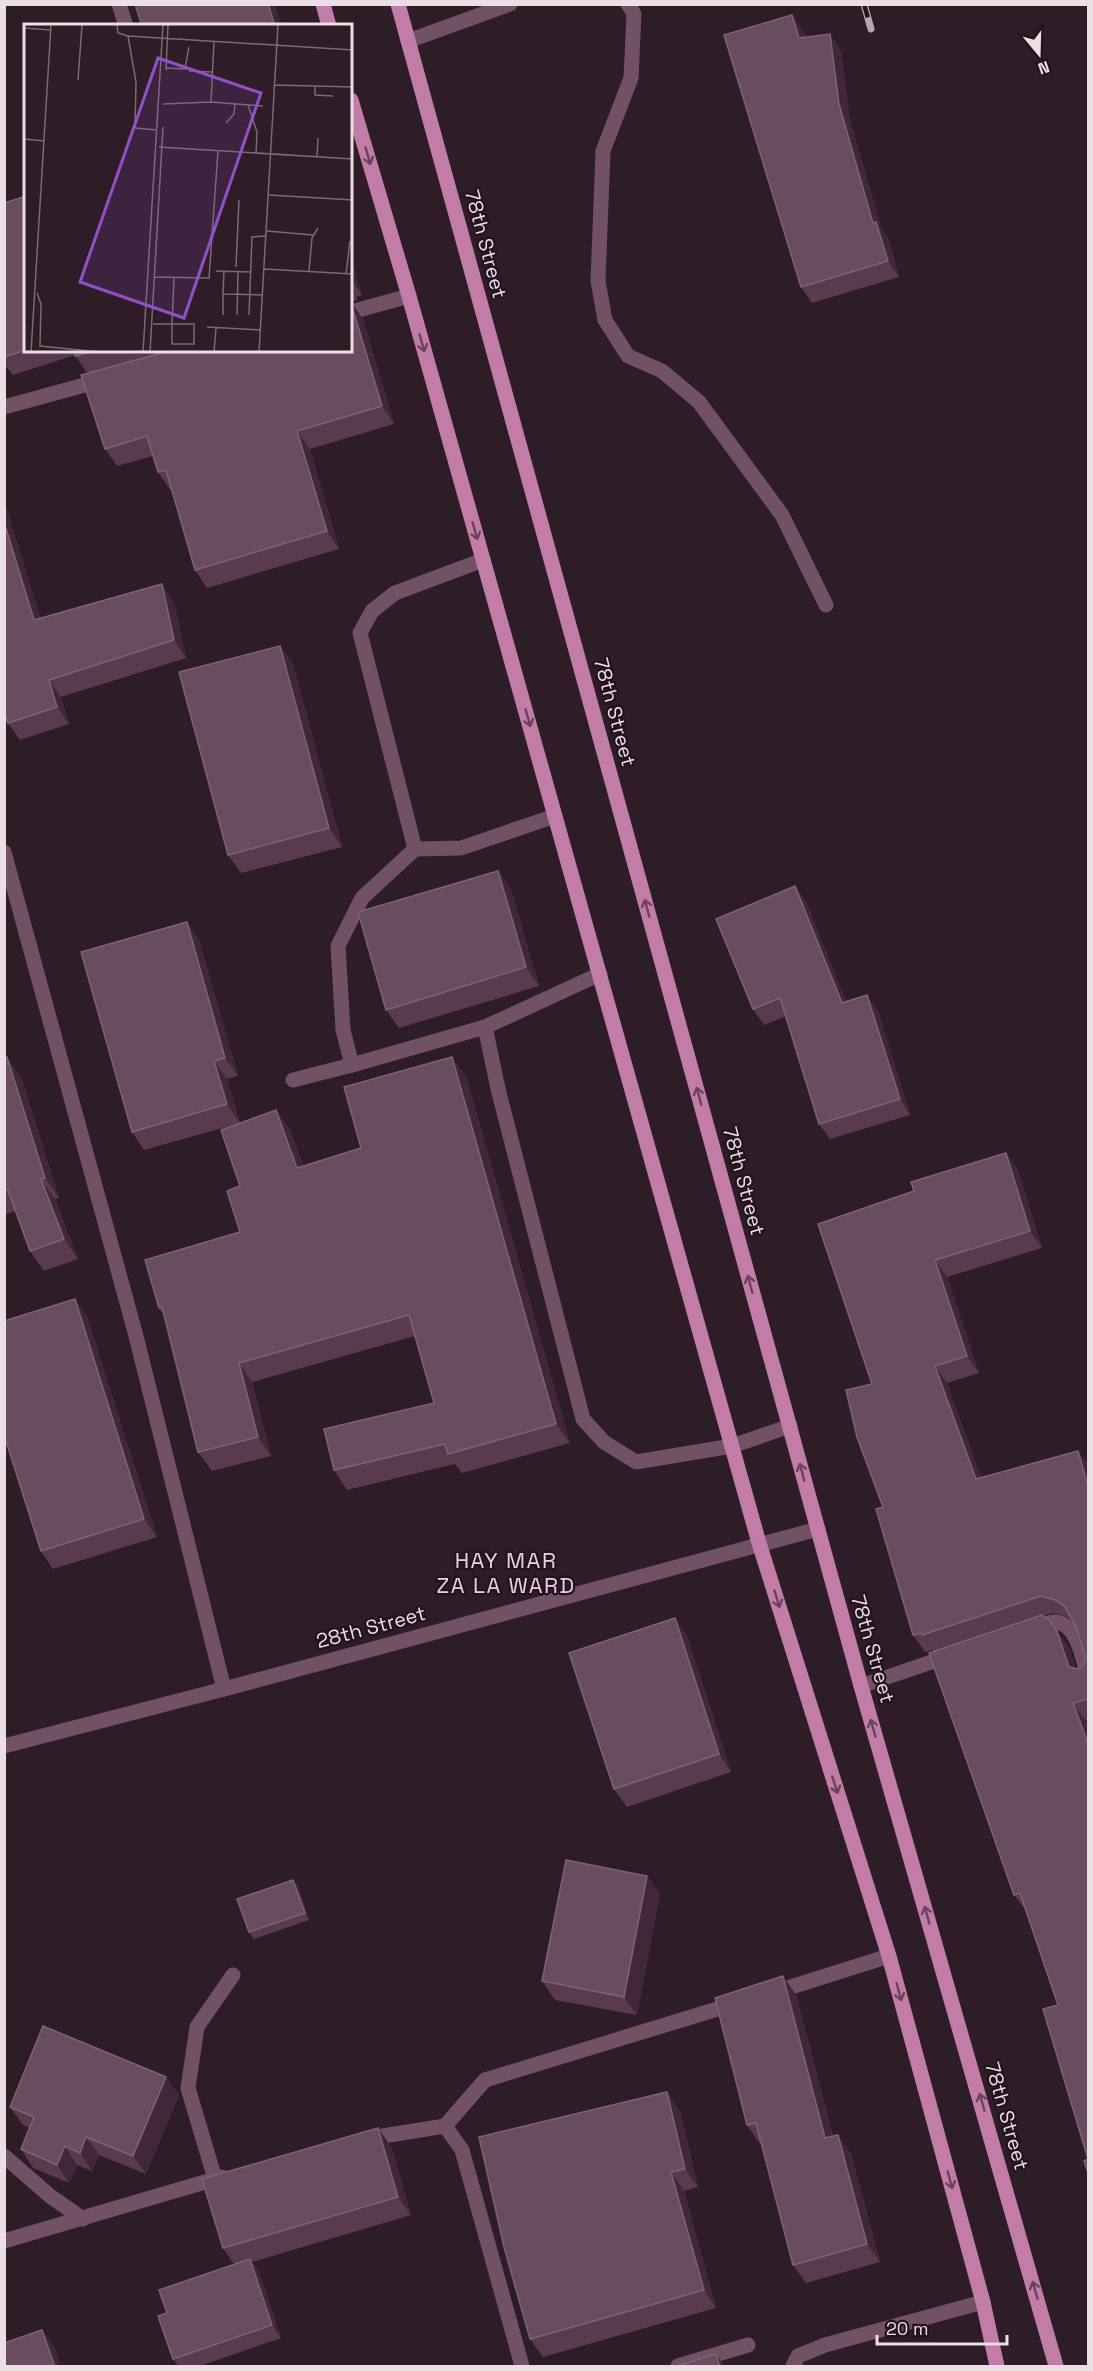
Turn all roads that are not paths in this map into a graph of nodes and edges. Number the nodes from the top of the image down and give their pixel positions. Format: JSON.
{"nodes":[{"id":1,"x":119,"y":4,"type":"edge"},
{"id":2,"x":323,"y":4,"type":"edge"},
{"id":3,"x":398,"y":4,"type":"edge"},
{"id":4,"x":510,"y":4,"type":"edge"},
{"id":5,"x":628,"y":4,"type":"edge"},
{"id":6,"x":125,"y":24,"type":"edge"},
{"id":7,"x":328,"y":24,"type":"edge"},
{"id":8,"x":408,"y":41,"type":"junction"},
{"id":9,"x":352,"y":103,"type":"edge"},
{"id":10,"x":409,"y":296,"type":"junction"},
{"id":11,"x":352,"y":312,"type":"edge"},
{"id":12,"x":117,"y":376,"type":"edge"},
{"id":13,"x":4,"y":407,"type":"edge"},
{"id":14,"x":483,"y":560,"type":"junction"},
{"id":15,"x":826,"y":604,"type":"dead end"},
{"id":16,"x":555,"y":816,"type":"junction"},
{"id":17,"x":415,"y":849,"type":"junction"},
{"id":18,"x":4,"y":852,"type":"edge"},
{"id":19,"x":600,"y":974,"type":"junction"},
{"id":20,"x":485,"y":1027,"type":"junction"},
{"id":21,"x":352,"y":1065,"type":"junction"},
{"id":22,"x":293,"y":1080,"type":"dead end"},
{"id":23,"x":790,"y":1426,"type":"junction"},
{"id":24,"x":732,"y":1446,"type":"junction"},
{"id":25,"x":818,"y":1529,"type":"junction"},
{"id":26,"x":759,"y":1544,"type":"junction"},
{"id":27,"x":1012,"y":1636,"type":"edge"},
{"id":28,"x":969,"y":1650,"type":"edge"},
{"id":29,"x":1089,"y":1677,"type":"edge"},
{"id":30,"x":861,"y":1686,"type":"junction"},
{"id":31,"x":224,"y":1689,"type":"junction"},
{"id":32,"x":4,"y":1746,"type":"edge"},
{"id":33,"x":889,"y":1956,"type":"junction"},
{"id":34,"x":233,"y":1975,"type":"dead end"},
{"id":35,"x":445,"y":2126,"type":"junction"},
{"id":36,"x":351,"y":2143,"type":"edge"},
{"id":37,"x":4,"y":2156,"type":"edge"},
{"id":38,"x":238,"y":2173,"type":"edge"},
{"id":39,"x":215,"y":2179,"type":"junction"},
{"id":40,"x":83,"y":2219,"type":"junction"},
{"id":41,"x":4,"y":2241,"type":"edge"},
{"id":42,"x":983,"y":2302,"type":"junction"},
{"id":43,"x":748,"y":2345,"type":"dead end"},
{"id":44,"x":522,"y":2367,"type":"edge"},
{"id":45,"x":678,"y":2367,"type":"edge"},
{"id":46,"x":793,"y":2367,"type":"edge"},
{"id":47,"x":997,"y":2367,"type":"edge"},
{"id":48,"x":1056,"y":2367,"type":"edge"}],
"edges":[{"from":1,"to":6,"type":"street"},
{"from":2,"to":7,"type":"main road"},
{"from":3,"to":8,"type":"main road","name":"78th Street"},
{"from":4,"to":8,"type":"street"},
{"from":5,"to":15,"type":"street"},
{"from":23,"to":8,"type":"main road","name":"78th Street","one_way":true},
{"from":9,"to":10,"type":"main road","one_way":true},
{"from":10,"to":11,"type":"street"},
{"from":10,"to":14,"type":"main road","one_way":true},
{"from":12,"to":13,"type":"street"},
{"from":14,"to":16,"type":"main road","one_way":true},
{"from":14,"to":17,"type":"street"},
{"from":16,"to":17,"type":"street"},
{"from":16,"to":19,"type":"main road"},
{"from":17,"to":21,"type":"street"},
{"from":18,"to":31,"type":"street"},
{"from":19,"to":20,"type":"street"},
{"from":19,"to":24,"type":"main road"},
{"from":20,"to":21,"type":"street"},
{"from":20,"to":24,"type":"street"},
{"from":21,"to":22,"type":"street"},
{"from":23,"to":24,"type":"street"},
{"from":25,"to":23,"type":"main road","name":"78th Street","one_way":true},
{"from":24,"to":26,"type":"main road"},
{"from":25,"to":26,"type":"street","name":"28th Street"},
{"from":25,"to":30,"type":"main road","name":"78th Street"},
{"from":26,"to":31,"type":"street","name":"28th Street"},
{"from":26,"to":33,"type":"main road","one_way":true},
{"from":27,"to":29,"type":"street"},
{"from":28,"to":30,"type":"street"},
{"from":48,"to":30,"type":"main road","name":"78th Street","one_way":true},
{"from":31,"to":32,"type":"street","name":"28th Street"},
{"from":33,"to":35,"type":"street"},
{"from":33,"to":42,"type":"main road","one_way":true},
{"from":34,"to":39,"type":"street"},
{"from":35,"to":36,"type":"street"},
{"from":35,"to":44,"type":"street"},
{"from":37,"to":40,"type":"street"},
{"from":38,"to":39,"type":"street"},
{"from":39,"to":40,"type":"street"},
{"from":40,"to":41,"type":"street"},
{"from":42,"to":46,"type":"street"},
{"from":42,"to":47,"type":"main road"},
{"from":43,"to":45,"type":"street"}]}
